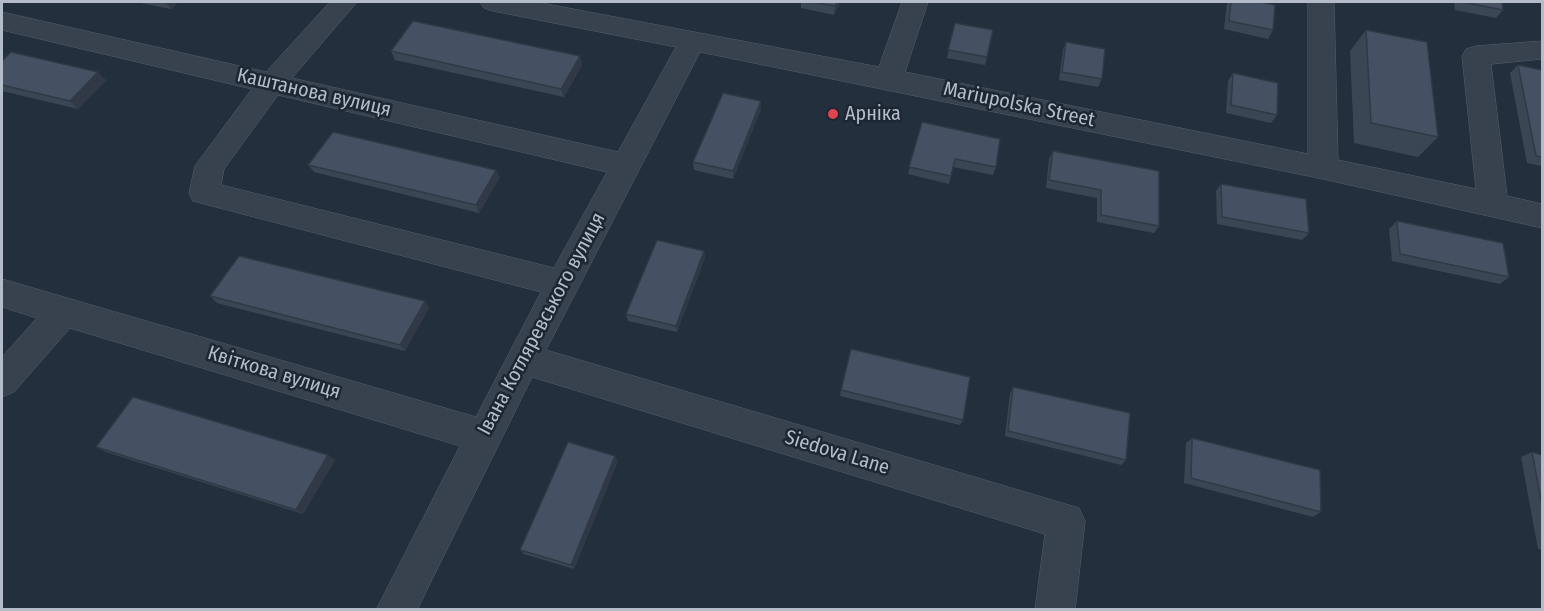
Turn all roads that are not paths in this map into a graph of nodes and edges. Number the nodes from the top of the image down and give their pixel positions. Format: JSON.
{"nodes":[{"id":1,"x":344,"y":2,"type":"edge"},
{"id":2,"x":493,"y":2,"type":"edge"},
{"id":3,"x":915,"y":2,"type":"edge"},
{"id":4,"x":1321,"y":2,"type":"edge"},
{"id":5,"x":2,"y":21,"type":"edge"},
{"id":6,"x":692,"y":42,"type":"junction"},
{"id":7,"x":1542,"y":51,"type":"edge"},
{"id":8,"x":889,"y":79,"type":"junction"},
{"id":9,"x":272,"y":84,"type":"junction"},
{"id":10,"x":627,"y":165,"type":"junction"},
{"id":11,"x":1323,"y":168,"type":"junction"},
{"id":12,"x":1493,"y":205,"type":"junction"},
{"id":13,"x":1542,"y":216,"type":"edge"},
{"id":14,"x":562,"y":284,"type":"junction"},
{"id":15,"x":2,"y":293,"type":"edge"},
{"id":16,"x":64,"y":311,"type":"junction"},
{"id":17,"x":523,"y":359,"type":"junction"},
{"id":18,"x":2,"y":381,"type":"edge"},
{"id":19,"x":483,"y":436,"type":"junction"},
{"id":20,"x":396,"y":609,"type":"edge"},
{"id":21,"x":1055,"y":609,"type":"edge"}],
"edges":[{"from":1,"to":9,"type":"street"},
{"from":2,"to":6,"type":"street","name":"Mariupolska Street"},
{"from":3,"to":8,"type":"street"},
{"from":4,"to":11,"type":"street"},
{"from":5,"to":9,"type":"street","name":"Каштанова вулиця"},
{"from":6,"to":8,"type":"street","name":"Mariupolska Street"},
{"from":6,"to":10,"type":"street","name":"Івана Котляревського вулиця"},
{"from":7,"to":12,"type":"street"},
{"from":8,"to":11,"type":"street","name":"Mariupolska Street"},
{"from":9,"to":10,"type":"street","name":"Каштанова вулиця"},
{"from":9,"to":14,"type":"street"},
{"from":10,"to":14,"type":"street","name":"Івана Котляревського вулиця"},
{"from":11,"to":12,"type":"street","name":"Mariupolska Street"},
{"from":12,"to":13,"type":"street","name":"Mariupolska Street"},
{"from":14,"to":17,"type":"street","name":"Івана Котляревського вулиця"},
{"from":15,"to":16,"type":"street","name":"Квіткова вулиця"},
{"from":16,"to":18,"type":"street"},
{"from":16,"to":19,"type":"street","name":"Квіткова вулиця"},
{"from":17,"to":19,"type":"street","name":"Івана Котляревського вулиця"},
{"from":17,"to":21,"type":"street","name":"Siedova Lane"},
{"from":19,"to":20,"type":"street","name":"Івана Котляревського вулиця"}]}
